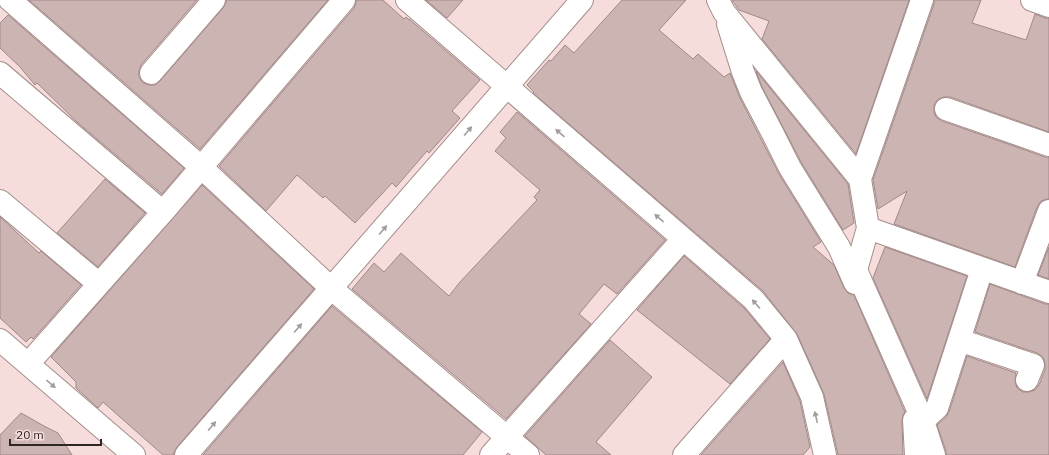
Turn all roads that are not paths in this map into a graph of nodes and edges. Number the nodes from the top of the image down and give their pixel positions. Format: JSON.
{"nodes":[{"id":1,"x":214,"y":0,"type":"edge"},
{"id":2,"x":344,"y":0,"type":"edge"},
{"id":3,"x":406,"y":0,"type":"edge"},
{"id":4,"x":582,"y":0,"type":"edge"},
{"id":5,"x":922,"y":0,"type":"edge"},
{"id":6,"x":1032,"y":0,"type":"edge"},
{"id":7,"x":13,"y":1,"type":"edge"},
{"id":8,"x":721,"y":6,"type":"edge"},
{"id":9,"x":1049,"y":6,"type":"edge"},
{"id":10,"x":0,"y":73,"type":"edge"},
{"id":11,"x":151,"y":73,"type":"dead end"},
{"id":12,"x":506,"y":87,"type":"junction"},
{"id":13,"x":946,"y":109,"type":"dead end"},
{"id":14,"x":1049,"y":145,"type":"edge"},
{"id":15,"x":201,"y":167,"type":"junction"},
{"id":16,"x":860,"y":179,"type":"junction"},
{"id":17,"x":0,"y":201,"type":"edge"},
{"id":18,"x":1049,"y":211,"type":"edge"},
{"id":19,"x":163,"y":212,"type":"junction"},
{"id":20,"x":868,"y":228,"type":"junction"},
{"id":21,"x":683,"y":239,"type":"junction"},
{"id":22,"x":982,"y":269,"type":"junction"},
{"id":23,"x":1022,"y":283,"type":"junction"},
{"id":24,"x":99,"y":284,"type":"junction"},
{"id":25,"x":332,"y":289,"type":"junction"},
{"id":26,"x":1049,"y":292,"type":"edge"},
{"id":27,"x":786,"y":339,"type":"junction"},
{"id":28,"x":0,"y":340,"type":"edge"},
{"id":29,"x":959,"y":340,"type":"junction"},
{"id":30,"x":28,"y":364,"type":"junction"},
{"id":31,"x":1027,"y":380,"type":"dead end"},
{"id":32,"x":922,"y":422,"type":"junction"},
{"id":33,"x":507,"y":437,"type":"junction"},
{"id":34,"x":134,"y":455,"type":"edge"},
{"id":35,"x":186,"y":455,"type":"edge"},
{"id":36,"x":491,"y":455,"type":"edge"},
{"id":37,"x":528,"y":455,"type":"edge"},
{"id":38,"x":684,"y":455,"type":"edge"},
{"id":39,"x":825,"y":455,"type":"edge"},
{"id":40,"x":916,"y":455,"type":"edge"},
{"id":41,"x":934,"y":455,"type":"edge"}],
"edges":[{"from":1,"to":11,"type":"street"},
{"from":2,"to":15,"type":"street"},
{"from":3,"to":12,"type":"street"},
{"from":4,"to":12,"type":"street"},
{"from":5,"to":16,"type":"street"},
{"from":6,"to":9,"type":"street"},
{"from":7,"to":15,"type":"street"},
{"from":8,"to":16,"type":"street"},
{"from":8,"to":40,"type":"street"},
{"from":10,"to":19,"type":"street"},
{"from":21,"to":12,"type":"street","one_way":true},
{"from":25,"to":12,"type":"street","one_way":true},
{"from":13,"to":14,"type":"street"},
{"from":15,"to":19,"type":"street"},
{"from":15,"to":25,"type":"street"},
{"from":16,"to":20,"type":"street"},
{"from":17,"to":24,"type":"street"},
{"from":18,"to":23,"type":"street"},
{"from":19,"to":24,"type":"street"},
{"from":20,"to":22,"type":"street"},
{"from":20,"to":32,"type":"street"},
{"from":27,"to":21,"type":"street","one_way":true},
{"from":21,"to":33,"type":"street"},
{"from":22,"to":23,"type":"street"},
{"from":22,"to":29,"type":"street"},
{"from":23,"to":26,"type":"street"},
{"from":24,"to":30,"type":"street"},
{"from":25,"to":33,"type":"street"},
{"from":35,"to":25,"type":"street","one_way":true},
{"from":27,"to":38,"type":"street"},
{"from":39,"to":27,"type":"street","one_way":true},
{"from":28,"to":30,"type":"street"},
{"from":29,"to":31,"type":"street"},
{"from":29,"to":32,"type":"street"},
{"from":30,"to":34,"type":"street","one_way":true},
{"from":32,"to":41,"type":"street"},
{"from":33,"to":36,"type":"street"},
{"from":33,"to":37,"type":"street"}]}
